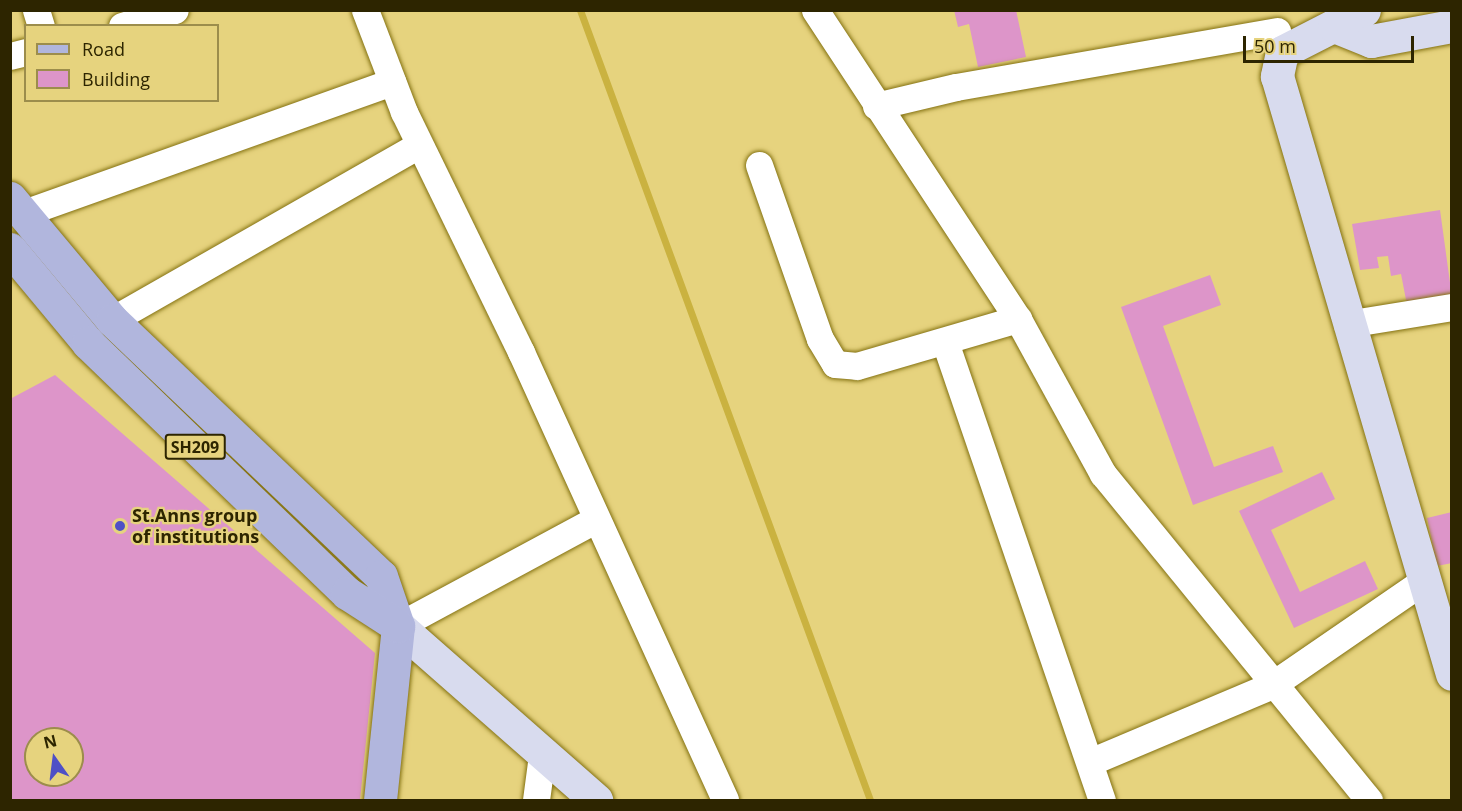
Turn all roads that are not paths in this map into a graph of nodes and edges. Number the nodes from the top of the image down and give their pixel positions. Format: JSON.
{"nodes":[{"id":1,"x":175,"y":10,"type":"edge"},
{"id":2,"x":365,"y":10,"type":"edge"},
{"id":3,"x":815,"y":10,"type":"edge"},
{"id":4,"x":1364,"y":10,"type":"edge"},
{"id":5,"x":129,"y":24,"type":"edge"},
{"id":6,"x":1334,"y":26,"type":"junction"},
{"id":7,"x":1452,"y":26,"type":"edge"},
{"id":8,"x":1277,"y":31,"type":"edge"},
{"id":9,"x":392,"y":82,"type":"junction"},
{"id":10,"x":876,"y":106,"type":"junction"},
{"id":11,"x":419,"y":145,"type":"junction"},
{"id":12,"x":759,"y":165,"type":"dead end"},
{"id":13,"x":17,"y":206,"type":"edge"},
{"id":14,"x":10,"y":249,"type":"edge"},
{"id":15,"x":1452,"y":307,"type":"edge"},
{"id":16,"x":1018,"y":319,"type":"junction"},
{"id":17,"x":112,"y":320,"type":"junction"},
{"id":18,"x":1347,"y":324,"type":"junction"},
{"id":19,"x":945,"y":342,"type":"junction"},
{"id":20,"x":593,"y":521,"type":"junction"},
{"id":21,"x":1422,"y":582,"type":"junction"},
{"id":22,"x":398,"y":626,"type":"junction"},
{"id":23,"x":1452,"y":674,"type":"edge"},
{"id":24,"x":1272,"y":685,"type":"junction"},
{"id":25,"x":542,"y":755,"type":"junction"},
{"id":26,"x":1090,"y":762,"type":"junction"},
{"id":27,"x":380,"y":801,"type":"edge"},
{"id":28,"x":536,"y":801,"type":"edge"},
{"id":29,"x":596,"y":801,"type":"edge"},
{"id":30,"x":725,"y":801,"type":"edge"},
{"id":31,"x":1102,"y":801,"type":"edge"},
{"id":32,"x":1369,"y":801,"type":"edge"}],
"edges":[{"from":1,"to":5,"type":"street"},
{"from":2,"to":9,"type":"street"},
{"from":3,"to":10,"type":"street"},
{"from":4,"to":6,"type":"main road"},
{"from":6,"to":7,"type":"main road"},
{"from":6,"to":8,"type":"main road"},
{"from":8,"to":10,"type":"street"},
{"from":8,"to":18,"type":"main road"},
{"from":9,"to":11,"type":"street"},
{"from":9,"to":13,"type":"street"},
{"from":10,"to":16,"type":"street"},
{"from":11,"to":17,"type":"street"},
{"from":11,"to":20,"type":"street"},
{"from":12,"to":19,"type":"street"},
{"from":13,"to":17,"type":"main road"},
{"from":14,"to":22,"type":"main road","number":"SH209"},
{"from":15,"to":18,"type":"street"},
{"from":16,"to":19,"type":"street"},
{"from":16,"to":24,"type":"street"},
{"from":17,"to":22,"type":"main road"},
{"from":18,"to":21,"type":"main road"},
{"from":19,"to":26,"type":"street"},
{"from":20,"to":22,"type":"street"},
{"from":20,"to":30,"type":"street"},
{"from":21,"to":23,"type":"main road"},
{"from":21,"to":24,"type":"street"},
{"from":22,"to":25,"type":"main road"},
{"from":22,"to":27,"type":"main road"},
{"from":24,"to":26,"type":"street"},
{"from":24,"to":32,"type":"street"},
{"from":25,"to":28,"type":"street"},
{"from":25,"to":29,"type":"main road"},
{"from":26,"to":31,"type":"street"}]}
